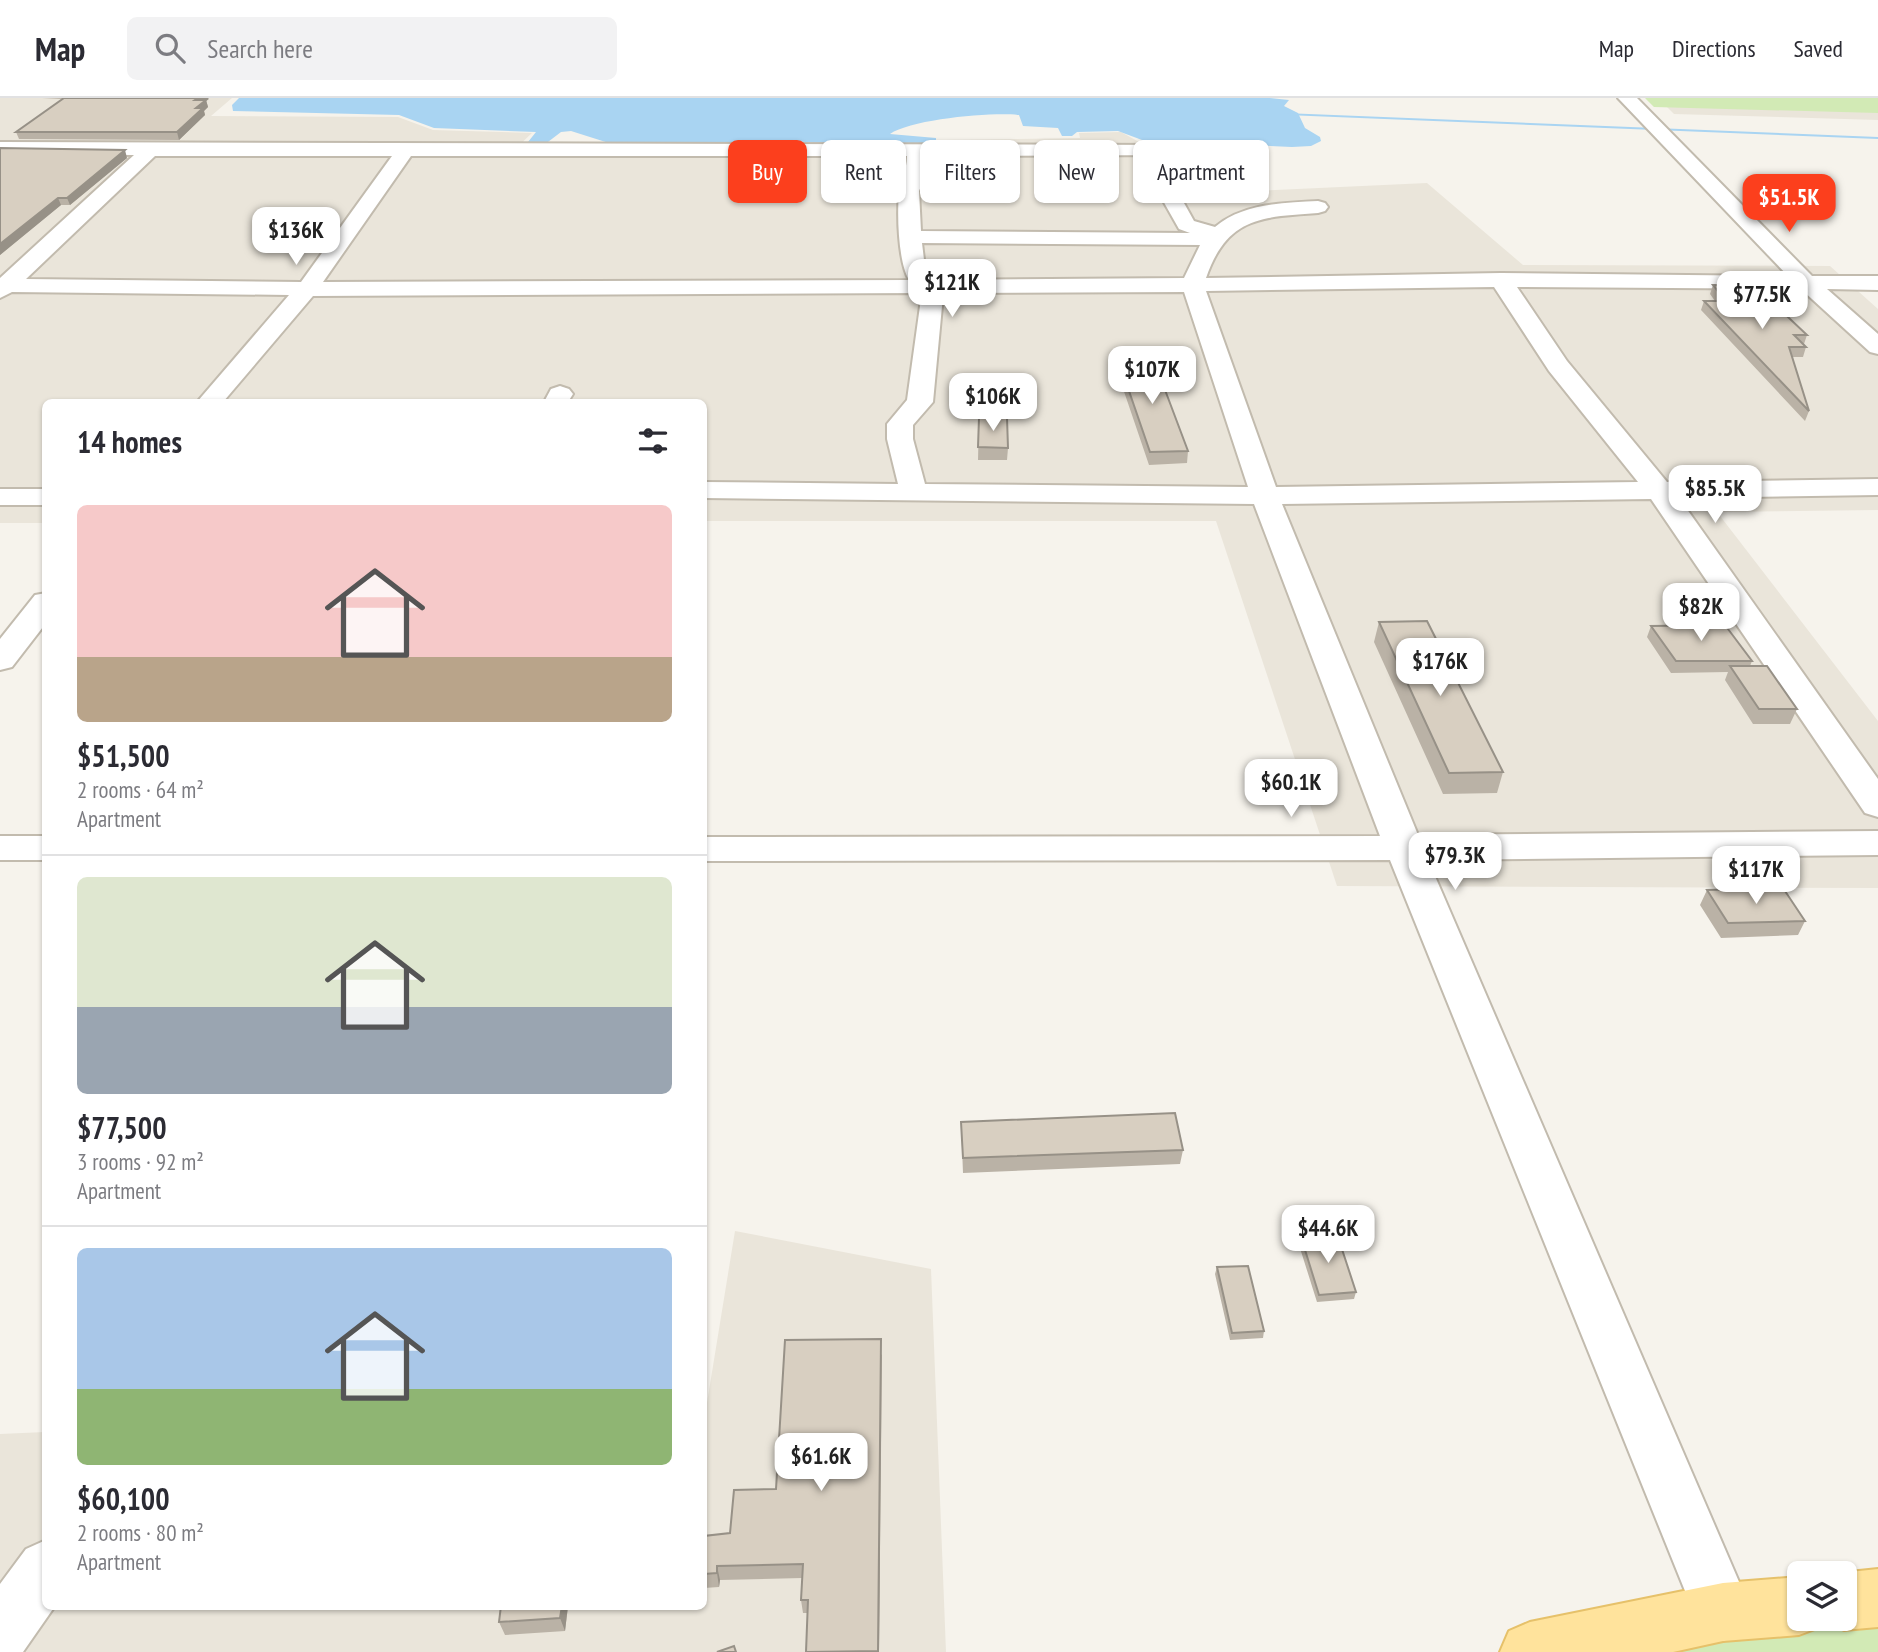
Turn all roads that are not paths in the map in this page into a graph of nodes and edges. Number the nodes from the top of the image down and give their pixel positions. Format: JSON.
{"nodes":[{"id":1,"x":1627,"y":98,"type":"edge"},
{"id":2,"x":0,"y":148,"type":"edge"},
{"id":3,"x":150,"y":150,"type":"junction"},
{"id":4,"x":405,"y":151,"type":"junction"},
{"id":5,"x":917,"y":151,"type":"junction"},
{"id":6,"x":1133,"y":151,"type":"edge"},
{"id":7,"x":1174,"y":203,"type":"edge"},
{"id":8,"x":1318,"y":207,"type":"dead end"},
{"id":9,"x":911,"y":237,"type":"junction"},
{"id":10,"x":1215,"y":237,"type":"junction"},
{"id":11,"x":1501,"y":280,"type":"junction"},
{"id":12,"x":1807,"y":283,"type":"junction"},
{"id":13,"x":1878,"y":283,"type":"edge"},
{"id":14,"x":1193,"y":285,"type":"junction"},
{"id":15,"x":929,"y":286,"type":"junction"},
{"id":16,"x":2,"y":287,"type":"edge"},
{"id":17,"x":307,"y":289,"type":"junction"},
{"id":18,"x":1878,"y":347,"type":"edge"},
{"id":19,"x":213,"y":399,"type":"edge"},
{"id":20,"x":1878,"y":487,"type":"edge"},
{"id":21,"x":1658,"y":489,"type":"junction"},
{"id":22,"x":707,"y":490,"type":"edge"},
{"id":23,"x":913,"y":491,"type":"junction"},
{"id":24,"x":1265,"y":496,"type":"junction"},
{"id":25,"x":0,"y":497,"type":"edge"},
{"id":26,"x":42,"y":497,"type":"edge"},
{"id":27,"x":42,"y":608,"type":"edge"},
{"id":28,"x":0,"y":660,"type":"edge"},
{"id":29,"x":1878,"y":805,"type":"edge"},
{"id":30,"x":1878,"y":843,"type":"edge"},
{"id":31,"x":0,"y":848,"type":"edge"},
{"id":32,"x":1404,"y":848,"type":"junction"},
{"id":33,"x":42,"y":849,"type":"edge"},
{"id":34,"x":707,"y":849,"type":"edge"},
{"id":35,"x":42,"y":1575,"type":"edge"},
{"id":36,"x":1878,"y":1598,"type":"edge"},
{"id":37,"x":1857,"y":1600,"type":"edge"},
{"id":38,"x":1787,"y":1606,"type":"edge"},
{"id":39,"x":1723,"y":1612,"type":"junction"},
{"id":40,"x":0,"y":1634,"type":"edge"},
{"id":41,"x":1530,"y":1652,"type":"edge"}],
"edges":[{"from":1,"to":12,"type":"street"},
{"from":2,"to":3,"type":"street"},
{"from":3,"to":4,"type":"street"},
{"from":3,"to":16,"type":"street"},
{"from":4,"to":5,"type":"street"},
{"from":4,"to":17,"type":"street"},
{"from":5,"to":6,"type":"street"},
{"from":5,"to":9,"type":"street"},
{"from":7,"to":10,"type":"street"},
{"from":8,"to":10,"type":"street"},
{"from":9,"to":10,"type":"street"},
{"from":9,"to":15,"type":"street"},
{"from":10,"to":14,"type":"street"},
{"from":11,"to":12,"type":"street"},
{"from":11,"to":14,"type":"street"},
{"from":11,"to":21,"type":"street"},
{"from":12,"to":13,"type":"street"},
{"from":12,"to":18,"type":"street"},
{"from":14,"to":15,"type":"street"},
{"from":14,"to":24,"type":"street"},
{"from":15,"to":17,"type":"street"},
{"from":15,"to":23,"type":"street"},
{"from":16,"to":17,"type":"street"},
{"from":17,"to":19,"type":"street"},
{"from":20,"to":21,"type":"street"},
{"from":21,"to":24,"type":"street"},
{"from":21,"to":29,"type":"street"},
{"from":22,"to":23,"type":"street"},
{"from":23,"to":24,"type":"street"},
{"from":24,"to":32,"type":"street"},
{"from":25,"to":26,"type":"street"},
{"from":27,"to":28,"type":"street"},
{"from":30,"to":32,"type":"street"},
{"from":31,"to":33,"type":"street"},
{"from":32,"to":34,"type":"street"},
{"from":32,"to":39,"type":"street"},
{"from":35,"to":40,"type":"street"},
{"from":36,"to":37,"type":"main road"},
{"from":38,"to":39,"type":"main road"},
{"from":39,"to":41,"type":"main road"}]}
